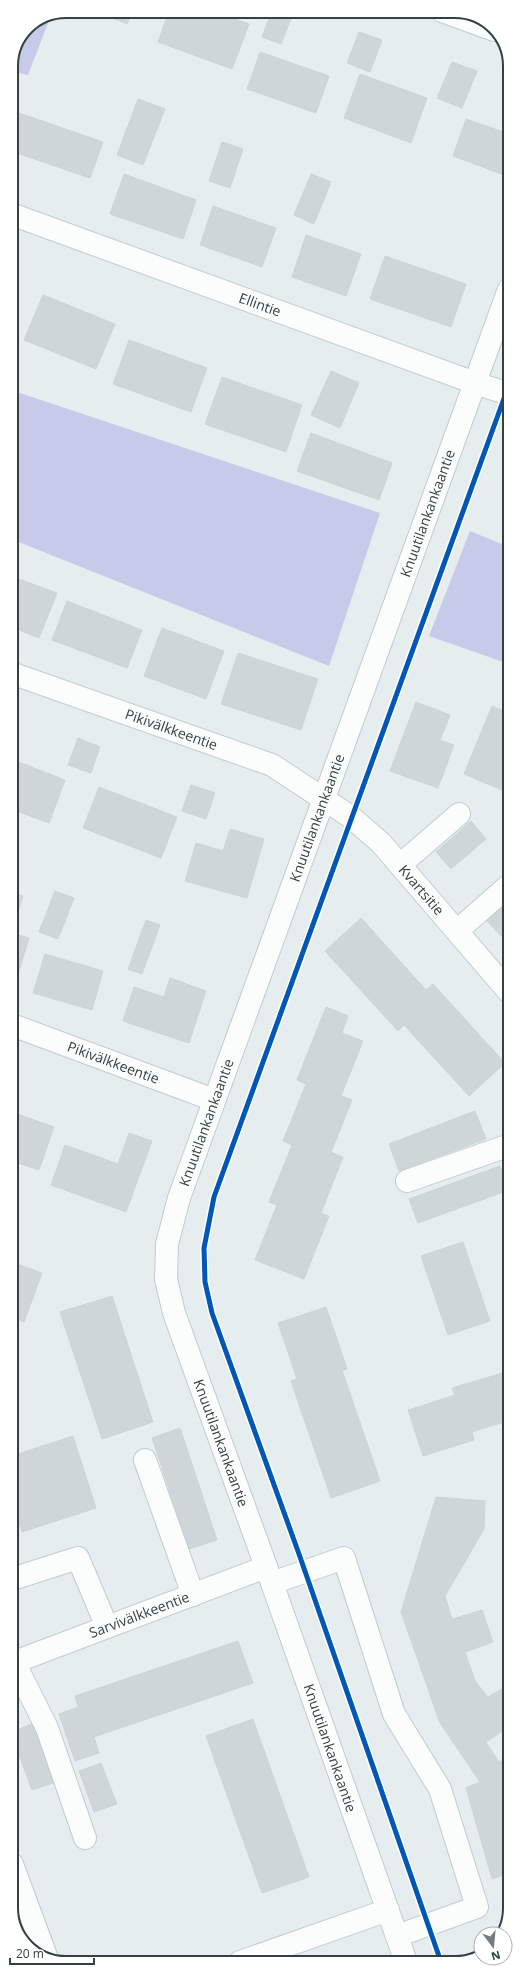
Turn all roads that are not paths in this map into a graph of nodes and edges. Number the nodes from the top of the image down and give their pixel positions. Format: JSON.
{"nodes":[{"id":1,"x":464,"y":19,"type":"edge"},
{"id":2,"x":480,"y":25,"type":"edge"},
{"id":3,"x":18,"y":217,"type":"edge"},
{"id":4,"x":503,"y":305,"type":"edge"},
{"id":5,"x":474,"y":383,"type":"junction"},
{"id":6,"x":503,"y":392,"type":"edge"},
{"id":7,"x":18,"y":675,"type":"edge"},
{"id":8,"x":324,"y":800,"type":"junction"},
{"id":9,"x":459,"y":814,"type":"dead end"},
{"id":10,"x":400,"y":865,"type":"junction"},
{"id":11,"x":503,"y":890,"type":"edge"},
{"id":12,"x":457,"y":931,"type":"junction"},
{"id":13,"x":503,"y":985,"type":"edge"},
{"id":14,"x":18,"y":1027,"type":"edge"},
{"id":15,"x":214,"y":1100,"type":"junction"},
{"id":16,"x":503,"y":1147,"type":"edge"},
{"id":17,"x":407,"y":1181,"type":"dead end"},
{"id":18,"x":145,"y":1460,"type":"dead end"},
{"id":19,"x":269,"y":1575,"type":"junction"},
{"id":20,"x":18,"y":1577,"type":"edge"},
{"id":21,"x":193,"y":1595,"type":"junction"},
{"id":22,"x":107,"y":1627,"type":"junction"},
{"id":23,"x":18,"y":1660,"type":"edge"},
{"id":24,"x":18,"y":1672,"type":"edge"},
{"id":25,"x":85,"y":1838,"type":"dead end"},
{"id":26,"x":18,"y":1880,"type":"edge"},
{"id":27,"x":388,"y":1910,"type":"junction"},
{"id":28,"x":397,"y":1936,"type":"junction"},
{"id":29,"x":44,"y":1951,"type":"edge"},
{"id":30,"x":257,"y":1956,"type":"edge"},
{"id":31,"x":404,"y":1956,"type":"edge"}],
"edges":[{"from":1,"to":2,"type":"street"},
{"from":3,"to":5,"type":"street","name":"Ellintie"},
{"from":4,"to":5,"type":"street","name":"Knuutilankankaantie"},
{"from":5,"to":6,"type":"street","name":"Ellintie"},
{"from":5,"to":8,"type":"street","name":"Knuutilankankaantie"},
{"from":7,"to":8,"type":"street","name":"Pikivälkkeentie"},
{"from":8,"to":10,"type":"street","name":"Kvartsitie"},
{"from":8,"to":15,"type":"street","name":"Knuutilankankaantie"},
{"from":9,"to":10,"type":"street"},
{"from":10,"to":12,"type":"street","name":"Kvartsitie"},
{"from":11,"to":12,"type":"street"},
{"from":12,"to":13,"type":"street","name":"Kvartsitie"},
{"from":14,"to":15,"type":"street","name":"Pikivälkkeentie"},
{"from":15,"to":19,"type":"street","name":"Knuutilankankaantie"},
{"from":16,"to":17,"type":"street"},
{"from":18,"to":21,"type":"street"},
{"from":19,"to":21,"type":"street","name":"Sarvivälkkeentie"},
{"from":19,"to":27,"type":"street","name":"Knuutilankankaantie"},
{"from":19,"to":28,"type":"street","name":"Sarvivälkkeentie"},
{"from":20,"to":22,"type":"street"},
{"from":21,"to":22,"type":"street","name":"Sarvivälkkeentie"},
{"from":22,"to":23,"type":"street","name":"Sarvivälkkeentie"},
{"from":24,"to":25,"type":"street"},
{"from":26,"to":29,"type":"street"},
{"from":27,"to":28,"type":"street","name":"Knuutilankankaantie"},
{"from":27,"to":30,"type":"street"},
{"from":28,"to":31,"type":"street","name":"Knuutilankankaantie"}]}
